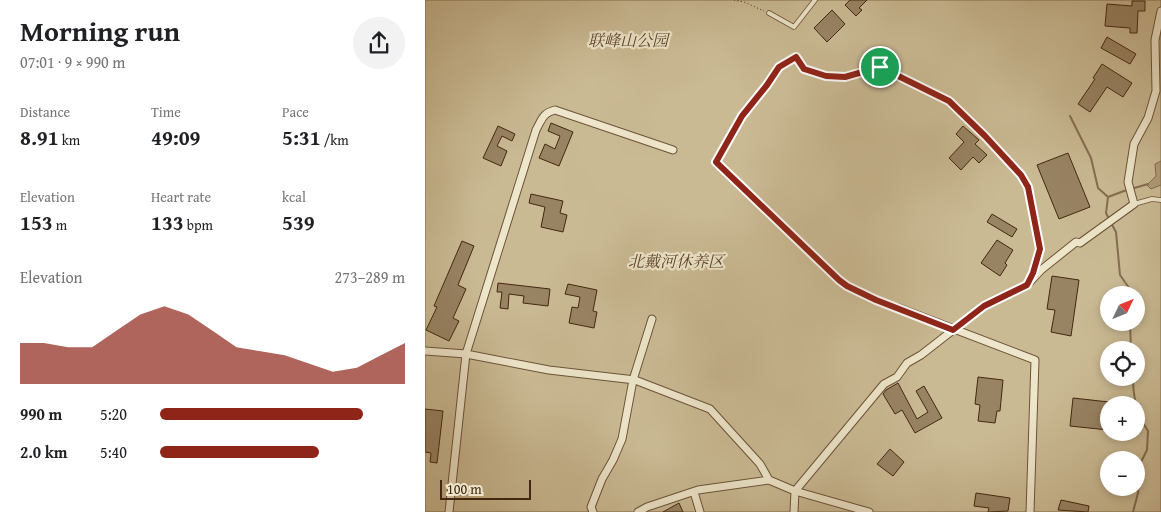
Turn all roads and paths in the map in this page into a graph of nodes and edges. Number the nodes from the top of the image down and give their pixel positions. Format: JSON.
{"nodes":[{"id":1,"x":735,"y":0,"type":"edge"},
{"id":2,"x":815,"y":0,"type":"edge"},
{"id":3,"x":1161,"y":11,"type":"edge"},
{"id":4,"x":769,"y":13,"type":"joint"},
{"id":5,"x":673,"y":150,"type":"dead end"},
{"id":6,"x":1161,"y":200,"type":"edge"},
{"id":7,"x":1134,"y":201,"type":"junction"},
{"id":8,"x":1033,"y":273,"type":"dead end"},
{"id":9,"x":899,"y":308,"type":"joint"},
{"id":10,"x":652,"y":319,"type":"dead end"},
{"id":11,"x":953,"y":330,"type":"junction"},
{"id":12,"x":425,"y":351,"type":"edge"},
{"id":13,"x":466,"y":354,"type":"junction"},
{"id":14,"x":633,"y":380,"type":"junction"},
{"id":15,"x":769,"y":480,"type":"junction"},
{"id":16,"x":795,"y":491,"type":"junction"},
{"id":17,"x":694,"y":492,"type":"junction"},
{"id":18,"x":449,"y":512,"type":"edge"},
{"id":19,"x":593,"y":512,"type":"edge"},
{"id":20,"x":638,"y":512,"type":"edge"},
{"id":21,"x":700,"y":512,"type":"edge"},
{"id":22,"x":794,"y":512,"type":"edge"},
{"id":23,"x":869,"y":512,"type":"edge"},
{"id":24,"x":1030,"y":512,"type":"edge"}],
"edges":[{"from":1,"to":4,"type":"path"},
{"from":2,"to":4,"type":"lane"},
{"from":3,"to":7,"type":"street"},
{"from":5,"to":13,"type":"street"},
{"from":6,"to":7,"type":"lane"},
{"from":7,"to":11,"type":"street"},
{"from":8,"to":9,"type":"path"},
{"from":9,"to":11,"type":"street"},
{"from":10,"to":14,"type":"street"},
{"from":11,"to":16,"type":"street"},
{"from":11,"to":24,"type":"street"},
{"from":12,"to":13,"type":"street"},
{"from":13,"to":14,"type":"street"},
{"from":13,"to":18,"type":"street"},
{"from":14,"to":15,"type":"street"},
{"from":14,"to":19,"type":"street"},
{"from":15,"to":16,"type":"street"},
{"from":15,"to":17,"type":"street"},
{"from":16,"to":22,"type":"street"},
{"from":16,"to":23,"type":"street"},
{"from":17,"to":20,"type":"street"},
{"from":17,"to":21,"type":"street"}]}
